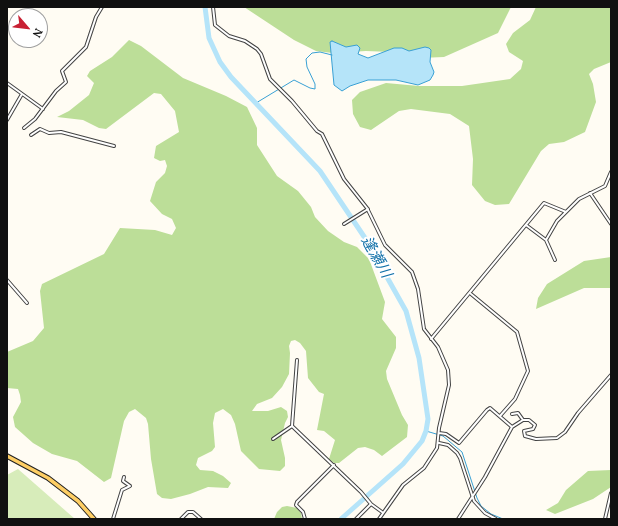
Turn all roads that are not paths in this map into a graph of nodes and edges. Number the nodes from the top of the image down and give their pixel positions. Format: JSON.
{"nodes":[{"id":1,"x":102,"y":7,"type":"edge"},
{"id":2,"x":213,"y":7,"type":"edge"},
{"id":3,"x":7,"y":83,"type":"edge"},
{"id":4,"x":22,"y":94,"type":"junction"},
{"id":5,"x":43,"y":108,"type":"junction"},
{"id":6,"x":7,"y":120,"type":"edge"},
{"id":7,"x":24,"y":128,"type":"dead end"},
{"id":8,"x":31,"y":135,"type":"dead end"},
{"id":9,"x":114,"y":146,"type":"dead end"},
{"id":10,"x":611,"y":172,"type":"edge"},
{"id":11,"x":590,"y":193,"type":"junction"},
{"id":12,"x":368,"y":210,"type":"junction"},
{"id":13,"x":566,"y":212,"type":"junction"},
{"id":14,"x":344,"y":224,"type":"dead end"},
{"id":15,"x":611,"y":224,"type":"edge"},
{"id":16,"x":526,"y":225,"type":"junction"},
{"id":17,"x":546,"y":240,"type":"junction"},
{"id":18,"x":555,"y":260,"type":"dead end"},
{"id":19,"x":7,"y":280,"type":"edge"},
{"id":20,"x":470,"y":294,"type":"junction"},
{"id":21,"x":27,"y":303,"type":"dead end"},
{"id":22,"x":431,"y":339,"type":"junction"},
{"id":23,"x":297,"y":360,"type":"dead end"},
{"id":24,"x":611,"y":375,"type":"edge"},
{"id":25,"x":512,"y":414,"type":"dead end"},
{"id":26,"x":500,"y":416,"type":"junction"},
{"id":27,"x":523,"y":420,"type":"junction"},
{"id":28,"x":292,"y":426,"type":"junction"},
{"id":29,"x":512,"y":427,"type":"junction"},
{"id":30,"x":439,"y":434,"type":"junction"},
{"id":31,"x":273,"y":439,"type":"dead end"},
{"id":32,"x":438,"y":442,"type":"junction"},
{"id":33,"x":7,"y":456,"type":"edge"},
{"id":34,"x":334,"y":465,"type":"junction"},
{"id":35,"x":124,"y":477,"type":"dead end"},
{"id":36,"x":611,"y":493,"type":"edge"},
{"id":37,"x":474,"y":494,"type":"junction"},
{"id":38,"x":370,"y":504,"type":"junction"},
{"id":39,"x":383,"y":512,"type":"junction"},
{"id":40,"x":380,"y":518,"type":"edge"},
{"id":41,"x":94,"y":519,"type":"edge"},
{"id":42,"x":114,"y":519,"type":"edge"},
{"id":43,"x":181,"y":519,"type":"edge"},
{"id":44,"x":201,"y":519,"type":"edge"},
{"id":45,"x":305,"y":519,"type":"edge"},
{"id":46,"x":356,"y":519,"type":"edge"},
{"id":47,"x":376,"y":519,"type":"edge"},
{"id":48,"x":458,"y":519,"type":"edge"},
{"id":49,"x":496,"y":519,"type":"edge"},
{"id":50,"x":605,"y":519,"type":"edge"}],
"edges":[{"from":1,"to":5,"type":"street"},
{"from":2,"to":12,"type":"street"},
{"from":3,"to":4,"type":"street"},
{"from":4,"to":5,"type":"street"},
{"from":4,"to":6,"type":"street"},
{"from":5,"to":7,"type":"street"},
{"from":8,"to":9,"type":"street"},
{"from":10,"to":11,"type":"street"},
{"from":11,"to":13,"type":"street"},
{"from":11,"to":15,"type":"street"},
{"from":12,"to":14,"type":"street"},
{"from":12,"to":22,"type":"street"},
{"from":13,"to":16,"type":"street"},
{"from":13,"to":17,"type":"street"},
{"from":16,"to":17,"type":"street"},
{"from":16,"to":20,"type":"street"},
{"from":17,"to":18,"type":"street"},
{"from":19,"to":21,"type":"street"},
{"from":20,"to":22,"type":"street"},
{"from":20,"to":26,"type":"street"},
{"from":22,"to":30,"type":"street"},
{"from":23,"to":28,"type":"street"},
{"from":24,"to":27,"type":"street"},
{"from":25,"to":27,"type":"street"},
{"from":26,"to":29,"type":"street"},
{"from":26,"to":30,"type":"street"},
{"from":27,"to":29,"type":"street"},
{"from":28,"to":31,"type":"street"},
{"from":28,"to":34,"type":"street"},
{"from":29,"to":37,"type":"street"},
{"from":30,"to":32,"type":"street"},
{"from":32,"to":37,"type":"street"},
{"from":32,"to":39,"type":"street"},
{"from":33,"to":41,"type":"main road"},
{"from":34,"to":38,"type":"street"},
{"from":34,"to":45,"type":"street"},
{"from":35,"to":42,"type":"street"},
{"from":36,"to":50,"type":"street"},
{"from":37,"to":48,"type":"street"},
{"from":37,"to":49,"type":"street"},
{"from":38,"to":39,"type":"street"},
{"from":38,"to":46,"type":"street"},
{"from":39,"to":40,"type":"street"},
{"from":40,"to":47,"type":"street"},
{"from":43,"to":44,"type":"street"}]}
